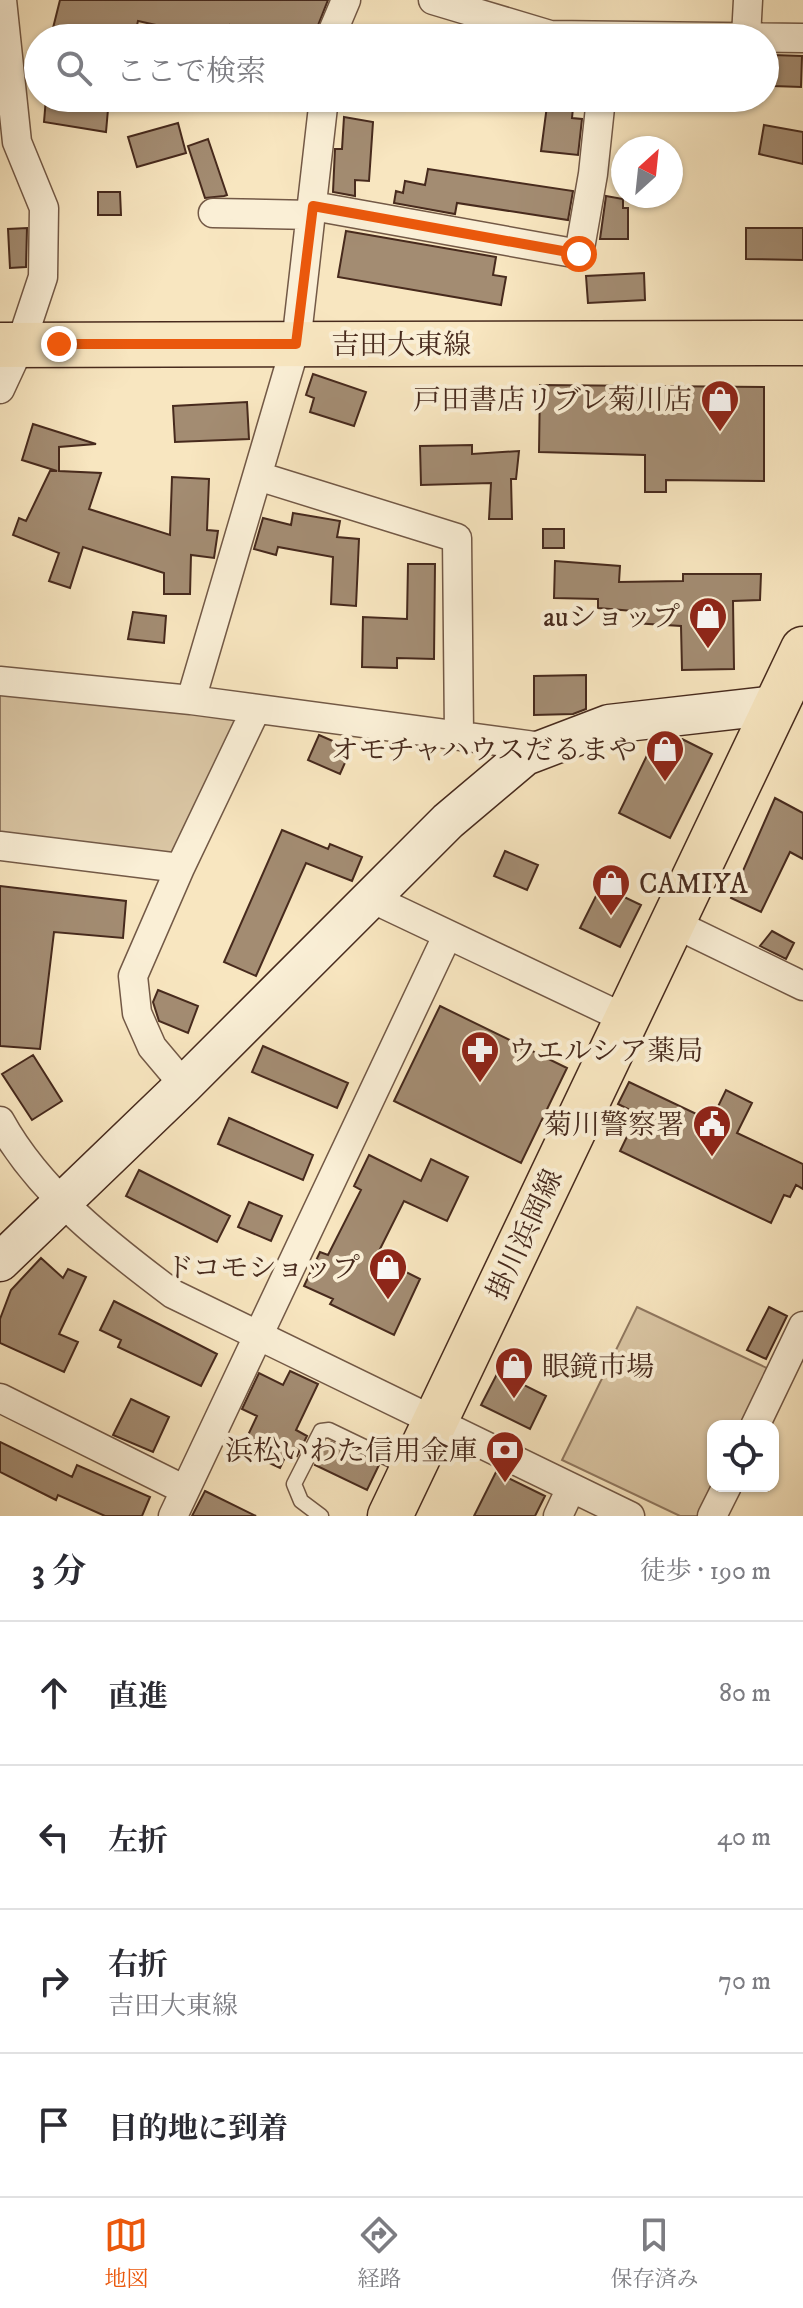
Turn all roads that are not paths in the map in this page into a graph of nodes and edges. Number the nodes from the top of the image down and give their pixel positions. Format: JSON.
{"nodes":[{"id":1,"x":2,"y":0,"type":"edge"},
{"id":2,"x":346,"y":0,"type":"edge"},
{"id":3,"x":433,"y":0,"type":"edge"},
{"id":4,"x":748,"y":0,"type":"edge"},
{"id":5,"x":495,"y":9,"type":"edge"},
{"id":6,"x":336,"y":24,"type":"edge"},
{"id":7,"x":527,"y":24,"type":"edge"},
{"id":8,"x":747,"y":24,"type":"edge"},
{"id":9,"x":779,"y":38,"type":"edge"},
{"id":10,"x":803,"y":38,"type":"edge"},
{"id":11,"x":323,"y":112,"type":"edge"},
{"id":12,"x":600,"y":112,"type":"edge"},
{"id":13,"x":313,"y":210,"type":"junction"},
{"id":14,"x":213,"y":213,"type":"dead end"},
{"id":15,"x":803,"y":343,"type":"edge"},
{"id":16,"x":296,"y":344,"type":"junction"},
{"id":17,"x":10,"y":345,"type":"edge"},
{"id":18,"x":0,"y":389,"type":"edge"},
{"id":19,"x":258,"y":476,"type":"junction"},
{"id":20,"x":803,"y":649,"type":"edge"},
{"id":21,"x":0,"y":681,"type":"edge"},
{"id":22,"x":191,"y":700,"type":"junction"},
{"id":23,"x":789,"y":704,"type":"edge"},
{"id":24,"x":256,"y":709,"type":"junction"},
{"id":25,"x":459,"y":734,"type":"junction"},
{"id":26,"x":542,"y":747,"type":"junction"},
{"id":27,"x":0,"y":846,"type":"edge"},
{"id":28,"x":180,"y":868,"type":"junction"},
{"id":29,"x":371,"y":898,"type":"junction"},
{"id":30,"x":673,"y":923,"type":"junction"},
{"id":31,"x":447,"y":936,"type":"junction"},
{"id":32,"x":803,"y":986,"type":"edge"},
{"id":33,"x":626,"y":1031,"type":"junction"},
{"id":34,"x":184,"y":1085,"type":"junction"},
{"id":35,"x":0,"y":1121,"type":"edge"},
{"id":36,"x":63,"y":1201,"type":"junction"},
{"id":37,"x":0,"y":1262,"type":"edge"},
{"id":38,"x":803,"y":1326,"type":"edge"},
{"id":39,"x":258,"y":1339,"type":"junction"},
{"id":40,"x":0,"y":1398,"type":"edge"},
{"id":41,"x":758,"y":1420,"type":"edge"},
{"id":42,"x":435,"y":1422,"type":"junction"},
{"id":43,"x":412,"y":1470,"type":"junction"},
{"id":44,"x":571,"y":1488,"type":"junction"},
{"id":45,"x":185,"y":1490,"type":"junction"},
{"id":46,"x":724,"y":1492,"type":"edge"},
{"id":47,"x":318,"y":1515,"type":"edge"},
{"id":48,"x":173,"y":1516,"type":"edge"},
{"id":49,"x":390,"y":1516,"type":"edge"},
{"id":50,"x":558,"y":1516,"type":"edge"},
{"id":51,"x":630,"y":1516,"type":"edge"},
{"id":52,"x":712,"y":1516,"type":"edge"}],
"edges":[{"from":1,"to":17,"type":"street"},
{"from":2,"to":6,"type":"street"},
{"from":3,"to":5,"type":"street"},
{"from":4,"to":8,"type":"street"},
{"from":5,"to":7,"type":"street"},
{"from":9,"to":10,"type":"street"},
{"from":11,"to":13,"type":"street"},
{"from":12,"to":13,"type":"street"},
{"from":13,"to":14,"type":"street"},
{"from":13,"to":16,"type":"street"},
{"from":15,"to":16,"type":"main road","name":"吉田大東線"},
{"from":16,"to":17,"type":"main road","name":"吉田大東線"},
{"from":16,"to":19,"type":"street"},
{"from":17,"to":18,"type":"street"},
{"from":19,"to":22,"type":"street"},
{"from":19,"to":25,"type":"street"},
{"from":20,"to":23,"type":"main road","name":"掛川浜岡線"},
{"from":21,"to":22,"type":"street"},
{"from":22,"to":24,"type":"street"},
{"from":23,"to":26,"type":"street"},
{"from":23,"to":30,"type":"main road","name":"掛川浜岡線"},
{"from":24,"to":25,"type":"street"},
{"from":24,"to":28,"type":"street"},
{"from":25,"to":26,"type":"street"},
{"from":26,"to":29,"type":"street"},
{"from":27,"to":28,"type":"street"},
{"from":28,"to":34,"type":"street"},
{"from":29,"to":31,"type":"street"},
{"from":29,"to":34,"type":"street"},
{"from":30,"to":32,"type":"street"},
{"from":30,"to":33,"type":"main road","name":"掛川浜岡線"},
{"from":31,"to":33,"type":"street"},
{"from":31,"to":39,"type":"street"},
{"from":33,"to":42,"type":"main road","name":"掛川浜岡線"},
{"from":34,"to":36,"type":"street"},
{"from":35,"to":36,"type":"street"},
{"from":36,"to":37,"type":"street"},
{"from":36,"to":39,"type":"street"},
{"from":38,"to":41,"type":"street"},
{"from":39,"to":42,"type":"street"},
{"from":39,"to":45,"type":"street"},
{"from":40,"to":45,"type":"street"},
{"from":42,"to":43,"type":"main road","name":"掛川浜岡線"},
{"from":42,"to":44,"type":"street"},
{"from":43,"to":47,"type":"lane"},
{"from":43,"to":49,"type":"main road","name":"掛川浜岡線"},
{"from":44,"to":50,"type":"street"},
{"from":44,"to":51,"type":"street"},
{"from":45,"to":48,"type":"street"},
{"from":46,"to":52,"type":"street"}]}
